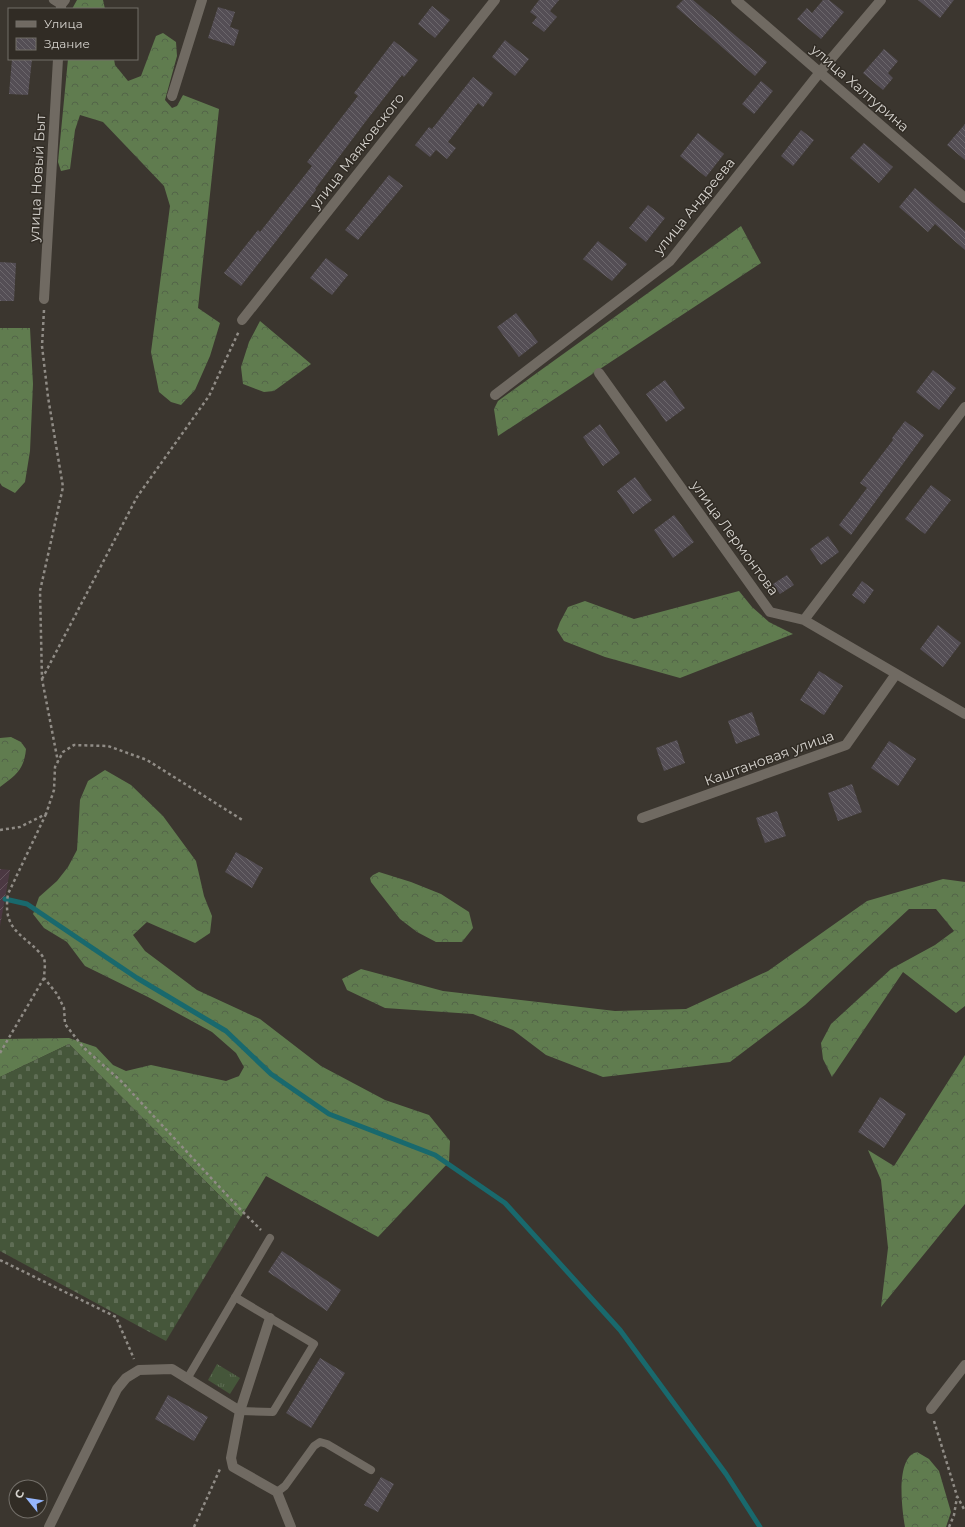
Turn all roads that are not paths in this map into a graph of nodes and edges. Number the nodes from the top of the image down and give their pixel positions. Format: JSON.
{"nodes":[{"id":1,"x":202,"y":0,"type":"edge"},
{"id":2,"x":495,"y":0,"type":"edge"},
{"id":3,"x":736,"y":0,"type":"edge"},
{"id":4,"x":881,"y":0,"type":"edge"},
{"id":5,"x":58,"y":60,"type":"edge"},
{"id":6,"x":820,"y":72,"type":"junction"},
{"id":7,"x":172,"y":96,"type":"dead end"},
{"id":8,"x":965,"y":198,"type":"edge"},
{"id":9,"x":44,"y":299,"type":"road end"},
{"id":10,"x":242,"y":320,"type":"road end"},
{"id":11,"x":599,"y":373,"type":"dead end"},
{"id":12,"x":495,"y":395,"type":"dead end"},
{"id":13,"x":965,"y":407,"type":"edge"},
{"id":14,"x":804,"y":620,"type":"junction"},
{"id":15,"x":896,"y":674,"type":"junction"},
{"id":16,"x":965,"y":714,"type":"edge"},
{"id":17,"x":642,"y":818,"type":"dead end"},
{"id":18,"x":270,"y":1238,"type":"road end"},
{"id":19,"x":235,"y":1297,"type":"junction"},
{"id":20,"x":270,"y":1318,"type":"junction"},
{"id":21,"x":965,"y":1365,"type":"edge"},
{"id":22,"x":187,"y":1379,"type":"junction"},
{"id":23,"x":930,"y":1409,"type":"road end"},
{"id":24,"x":240,"y":1411,"type":"junction"},
{"id":25,"x":371,"y":1470,"type":"dead end"},
{"id":26,"x":277,"y":1492,"type":"junction"},
{"id":27,"x":50,"y":1527,"type":"edge"},
{"id":28,"x":291,"y":1527,"type":"edge"}],
"edges":[{"from":1,"to":7,"type":"street"},
{"from":2,"to":10,"type":"street","name":"улица Маяковского"},
{"from":3,"to":6,"type":"street","name":"улица Халтурина"},
{"from":4,"to":6,"type":"street","name":"улица Андреева"},
{"from":5,"to":9,"type":"street","name":"улица Новый Быт"},
{"from":6,"to":8,"type":"street","name":"улица Халтурина"},
{"from":6,"to":12,"type":"street","name":"улица Андреева"},
{"from":11,"to":14,"type":"street","name":"улица Лермонтова"},
{"from":13,"to":14,"type":"street"},
{"from":14,"to":15,"type":"street","name":"улица Лермонтова"},
{"from":15,"to":16,"type":"street","name":"улица Лермонтова"},
{"from":15,"to":17,"type":"street","name":"Каштановая улица"},
{"from":18,"to":19,"type":"lane"},
{"from":19,"to":20,"type":"lane"},
{"from":19,"to":22,"type":"lane"},
{"from":20,"to":24,"type":"street"},
{"from":20,"to":24,"type":"lane"},
{"from":21,"to":23,"type":"street"},
{"from":22,"to":24,"type":"street"},
{"from":22,"to":27,"type":"street"},
{"from":24,"to":26,"type":"street"},
{"from":25,"to":26,"type":"lane"},
{"from":26,"to":28,"type":"street"}]}
